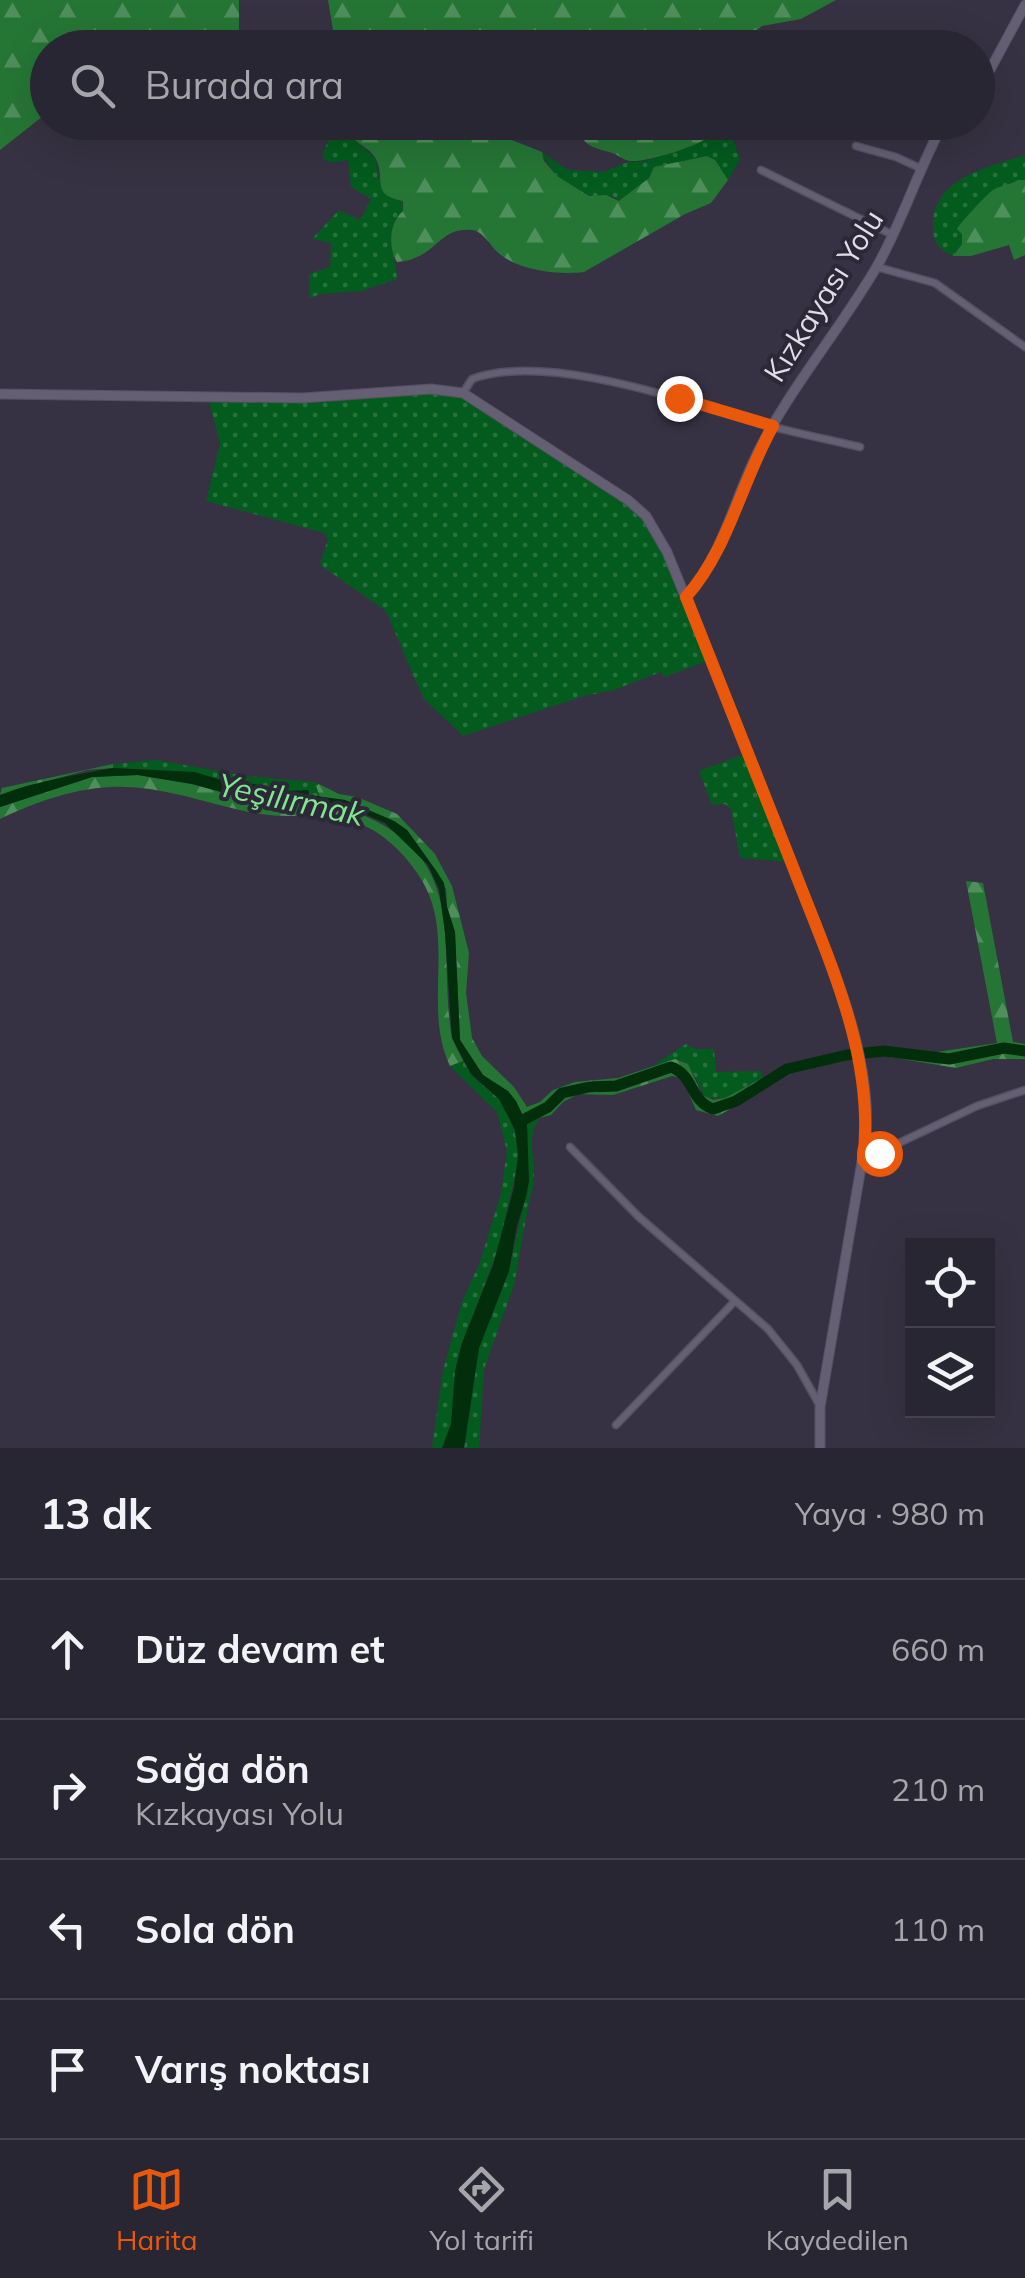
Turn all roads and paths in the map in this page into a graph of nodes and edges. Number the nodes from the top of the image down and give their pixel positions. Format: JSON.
{"nodes":[{"id":1,"x":1025,"y":5,"type":"edge"},
{"id":2,"x":995,"y":61,"type":"edge"},
{"id":3,"x":936,"y":140,"type":"edge"},
{"id":4,"x":856,"y":146,"type":"dead end"},
{"id":5,"x":761,"y":170,"type":"dead end"},
{"id":6,"x":923,"y":170,"type":"junction"},
{"id":7,"x":893,"y":235,"type":"junction"},
{"id":8,"x":877,"y":267,"type":"junction"},
{"id":9,"x":1025,"y":347,"type":"edge"},
{"id":10,"x":462,"y":393,"type":"junction"},
{"id":11,"x":0,"y":394,"type":"edge"},
{"id":12,"x":773,"y":426,"type":"junction"},
{"id":13,"x":860,"y":447,"type":"dead end"},
{"id":14,"x":686,"y":597,"type":"junction"},
{"id":15,"x":1025,"y":1090,"type":"edge"},
{"id":16,"x":570,"y":1147,"type":"dead end"},
{"id":17,"x":863,"y":1160,"type":"junction"},
{"id":18,"x":734,"y":1302,"type":"junction"},
{"id":19,"x":820,"y":1407,"type":"junction"},
{"id":20,"x":616,"y":1425,"type":"dead end"},
{"id":21,"x":820,"y":1448,"type":"edge"}],
"edges":[{"from":1,"to":2,"type":"street"},
{"from":3,"to":6,"type":"street","name":"Kızkayası Yolu"},
{"from":4,"to":6,"type":"street"},
{"from":5,"to":7,"type":"street"},
{"from":6,"to":7,"type":"street","name":"Kızkayası Yolu"},
{"from":7,"to":8,"type":"street","name":"Kızkayası Yolu"},
{"from":8,"to":9,"type":"street"},
{"from":8,"to":12,"type":"street","name":"Kızkayası Yolu"},
{"from":10,"to":11,"type":"street"},
{"from":10,"to":12,"type":"street"},
{"from":10,"to":14,"type":"street"},
{"from":12,"to":13,"type":"street"},
{"from":12,"to":14,"type":"street","name":"Kızkayası Yolu"},
{"from":14,"to":17,"type":"street"},
{"from":15,"to":17,"type":"street"},
{"from":16,"to":18,"type":"street"},
{"from":17,"to":19,"type":"street"},
{"from":18,"to":19,"type":"street"},
{"from":18,"to":20,"type":"street"},
{"from":19,"to":21,"type":"street"}]}
